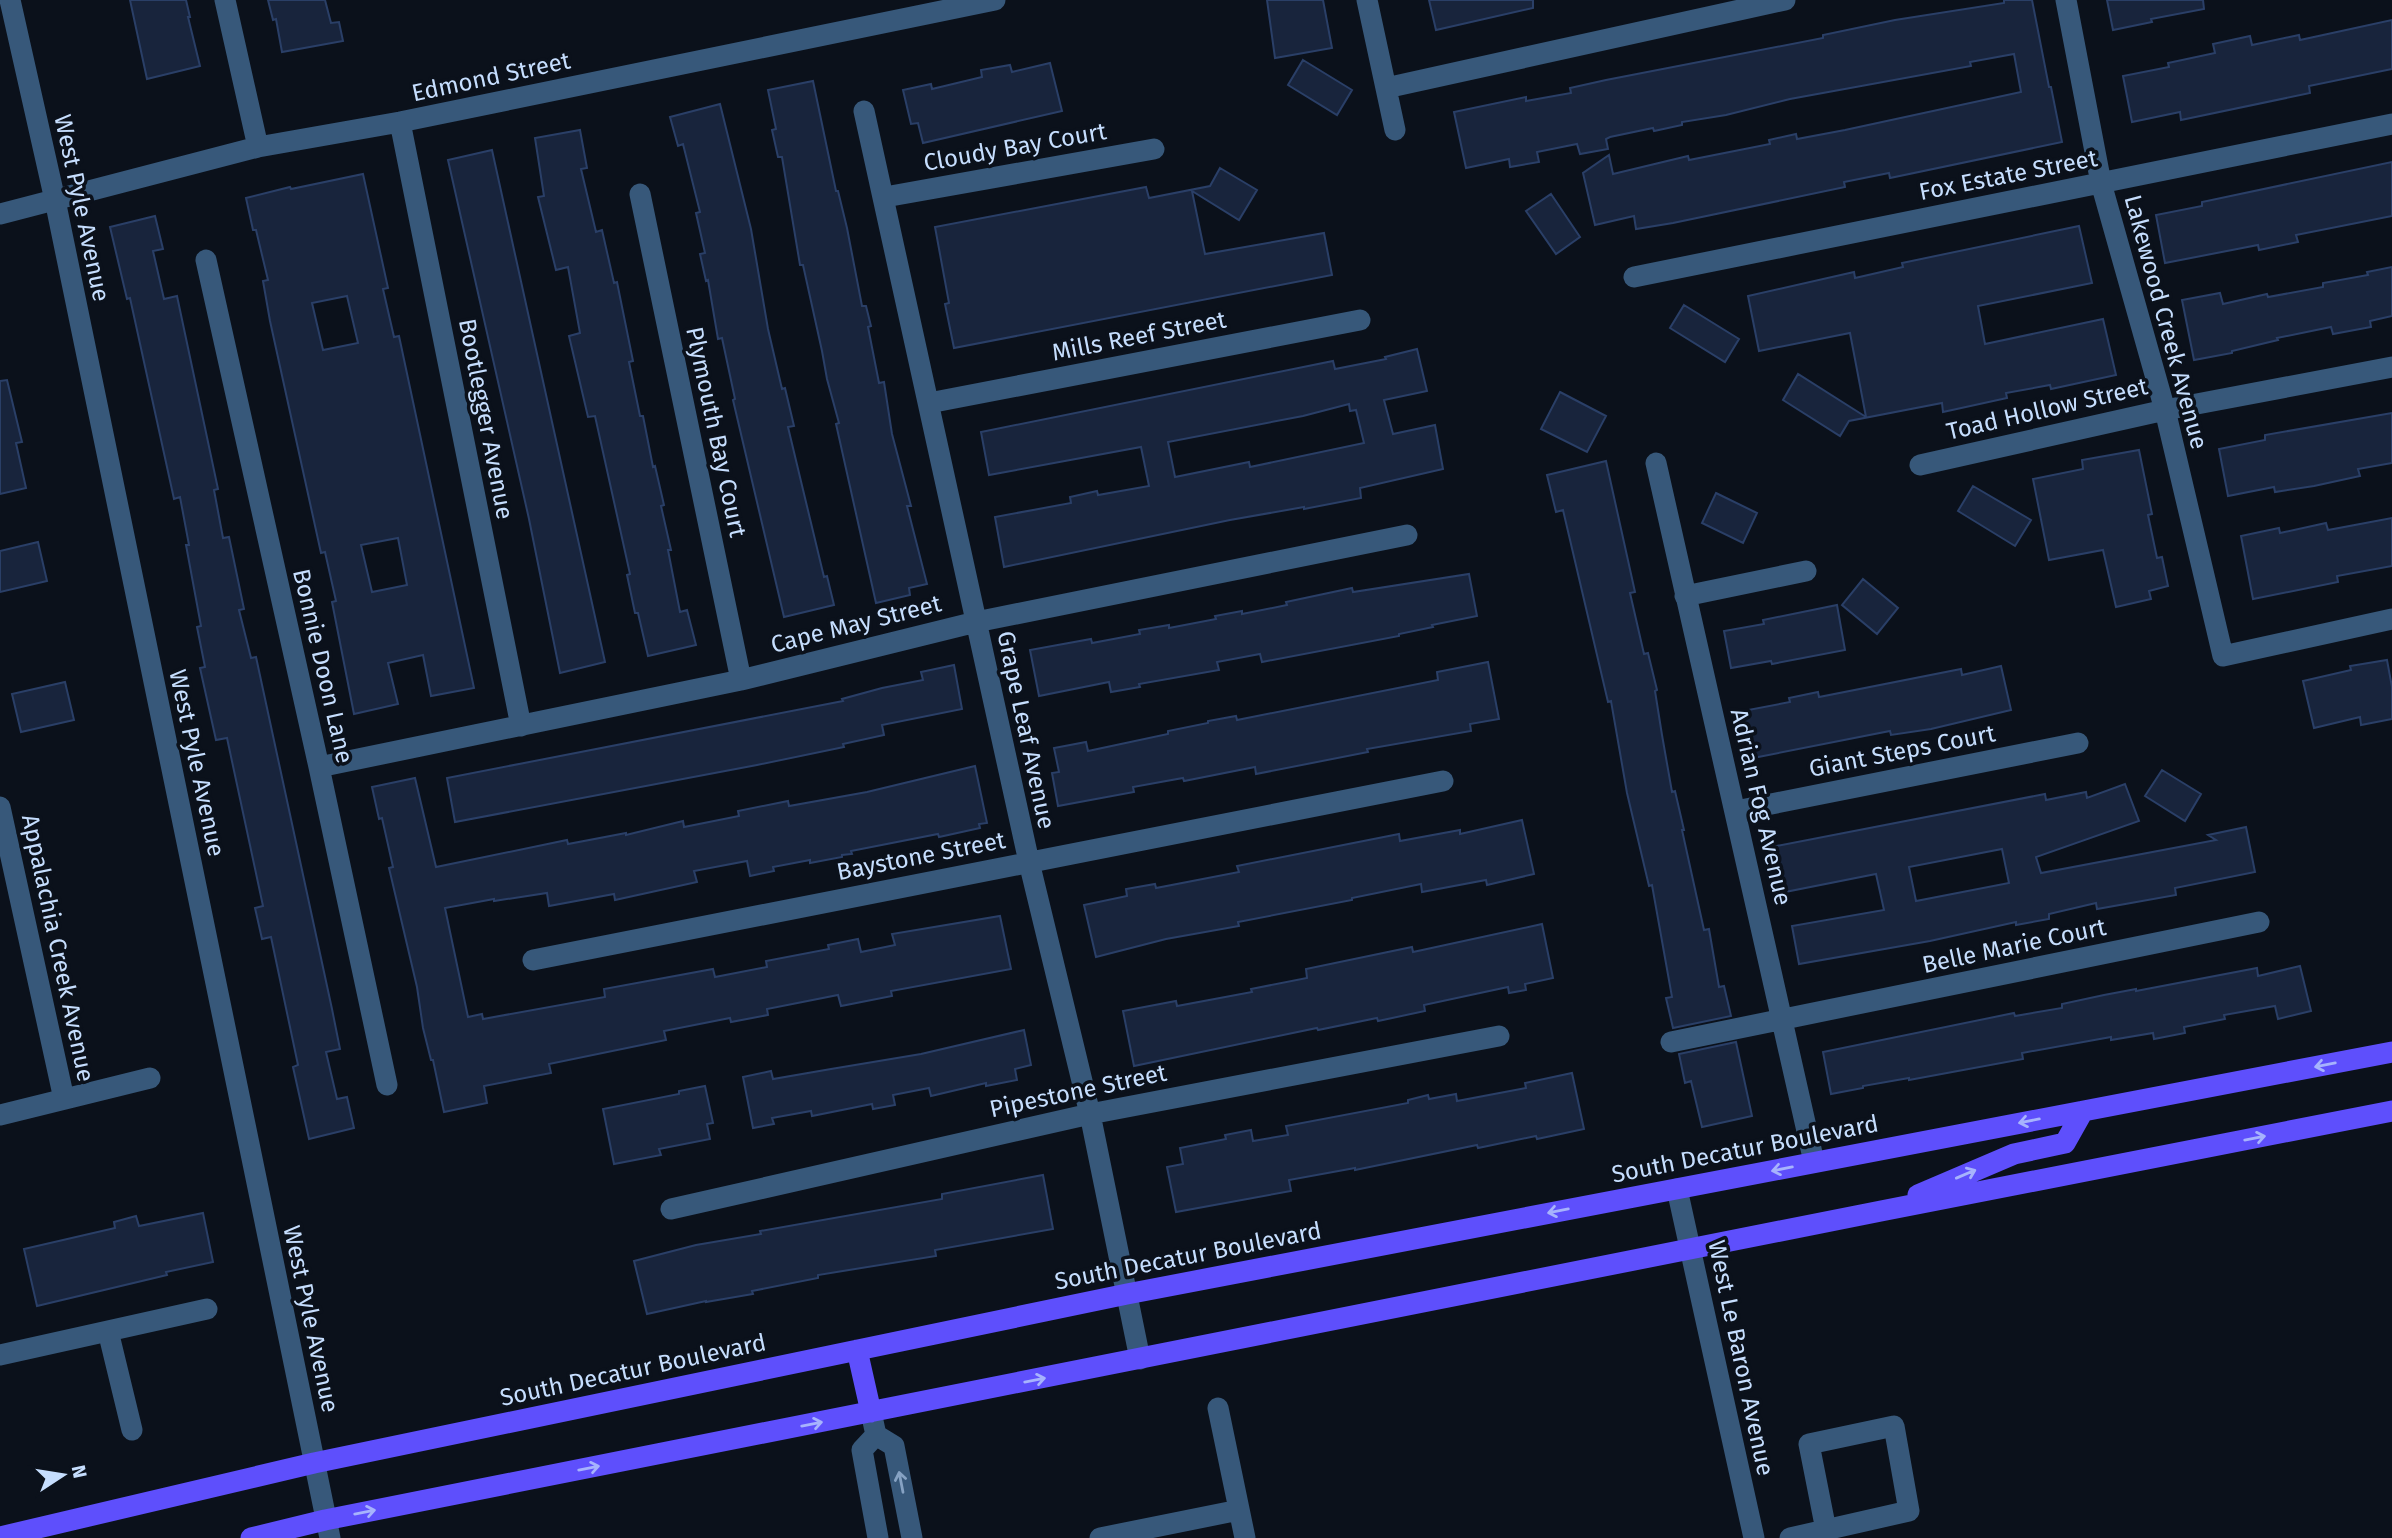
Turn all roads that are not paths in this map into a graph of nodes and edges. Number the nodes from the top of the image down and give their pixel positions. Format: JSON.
{"nodes":[{"id":1,"x":10,"y":0,"type":"edge"},
{"id":2,"x":225,"y":0,"type":"edge"},
{"id":3,"x":995,"y":0,"type":"edge"},
{"id":4,"x":1367,"y":0,"type":"edge"},
{"id":5,"x":1785,"y":0,"type":"edge"},
{"id":6,"x":2066,"y":0,"type":"edge"},
{"id":7,"x":1386,"y":89,"type":"junction"},
{"id":8,"x":864,"y":111,"type":"dead end"},
{"id":9,"x":400,"y":122,"type":"junction"},
{"id":10,"x":2392,"y":124,"type":"edge"},
{"id":11,"x":1395,"y":130,"type":"dead end"},
{"id":12,"x":258,"y":147,"type":"junction"},
{"id":13,"x":1154,"y":149,"type":"dead end"},
{"id":14,"x":2101,"y":183,"type":"junction"},
{"id":15,"x":640,"y":194,"type":"dead end"},
{"id":16,"x":885,"y":197,"type":"junction"},
{"id":17,"x":55,"y":200,"type":"junction"},
{"id":18,"x":0,"y":214,"type":"edge"},
{"id":19,"x":205,"y":260,"type":"dead end"},
{"id":20,"x":1634,"y":276,"type":"dead end"},
{"id":21,"x":1360,"y":320,"type":"dead end"},
{"id":22,"x":2392,"y":367,"type":"edge"},
{"id":23,"x":929,"y":403,"type":"junction"},
{"id":24,"x":2165,"y":410,"type":"junction"},
{"id":25,"x":1656,"y":463,"type":"dead end"},
{"id":26,"x":1920,"y":465,"type":"dead end"},
{"id":27,"x":1407,"y":535,"type":"dead end"},
{"id":28,"x":1806,"y":571,"type":"dead end"},
{"id":29,"x":1685,"y":596,"type":"junction"},
{"id":30,"x":2392,"y":619,"type":"edge"},
{"id":31,"x":976,"y":622,"type":"junction"},
{"id":32,"x":741,"y":680,"type":"junction"},
{"id":33,"x":521,"y":726,"type":"junction"},
{"id":34,"x":2078,"y":743,"type":"dead end"},
{"id":35,"x":319,"y":767,"type":"junction"},
{"id":36,"x":1443,"y":781,"type":"dead end"},
{"id":37,"x":0,"y":807,"type":"edge"},
{"id":38,"x":1736,"y":810,"type":"junction"},
{"id":39,"x":6,"y":862,"type":"edge"},
{"id":40,"x":1028,"y":862,"type":"junction"},
{"id":41,"x":2259,"y":922,"type":"dead end"},
{"id":42,"x":533,"y":960,"type":"dead end"},
{"id":43,"x":1781,"y":1021,"type":"junction"},
{"id":44,"x":1499,"y":1035,"type":"dead end"},
{"id":45,"x":1671,"y":1042,"type":"dead end"},
{"id":46,"x":2392,"y":1052,"type":"edge"},
{"id":47,"x":150,"y":1078,"type":"dead end"},
{"id":48,"x":387,"y":1085,"type":"dead end"},
{"id":49,"x":64,"y":1099,"type":"junction"},
{"id":50,"x":2083,"y":1111,"type":"junction"},
{"id":51,"x":2392,"y":1111,"type":"edge"},
{"id":52,"x":1090,"y":1114,"type":"junction"},
{"id":53,"x":0,"y":1115,"type":"edge"},
{"id":54,"x":1814,"y":1163,"type":"junction"},
{"id":55,"x":1677,"y":1189,"type":"junction"},
{"id":56,"x":671,"y":1209,"type":"dead end"},
{"id":57,"x":1881,"y":1211,"type":"junction"},
{"id":58,"x":1690,"y":1250,"type":"junction"},
{"id":59,"x":1127,"y":1294,"type":"junction"},
{"id":60,"x":207,"y":1309,"type":"dead end"},
{"id":61,"x":108,"y":1331,"type":"junction"},
{"id":62,"x":857,"y":1350,"type":"junction"},
{"id":63,"x":0,"y":1355,"type":"edge"},
{"id":64,"x":1140,"y":1359,"type":"junction"},
{"id":65,"x":1218,"y":1408,"type":"dead end"},
{"id":66,"x":871,"y":1412,"type":"junction"},
{"id":67,"x":132,"y":1430,"type":"dead end"},
{"id":68,"x":876,"y":1435,"type":"junction"},
{"id":69,"x":314,"y":1463,"type":"junction"},
{"id":70,"x":1239,"y":1510,"type":"junction"},
{"id":71,"x":328,"y":1529,"type":"edge"},
{"id":72,"x":1826,"y":1530,"type":"junction"},
{"id":73,"x":0,"y":1537,"type":"edge"},
{"id":74,"x":251,"y":1538,"type":"edge"},
{"id":75,"x":878,"y":1538,"type":"edge"},
{"id":76,"x":912,"y":1538,"type":"edge"},
{"id":77,"x":1100,"y":1538,"type":"edge"},
{"id":78,"x":1245,"y":1538,"type":"edge"},
{"id":79,"x":1754,"y":1538,"type":"edge"},
{"id":80,"x":1790,"y":1538,"type":"edge"}],
"edges":[{"from":1,"to":17,"type":"street","name":"West Pyle Avenue"},
{"from":2,"to":12,"type":"street"},
{"from":3,"to":9,"type":"street","name":"Edmond Street"},
{"from":4,"to":7,"type":"street"},
{"from":5,"to":7,"type":"street"},
{"from":6,"to":14,"type":"street","name":"Lakewood Creek Avenue"},
{"from":7,"to":11,"type":"street"},
{"from":8,"to":16,"type":"street","name":"Grape Leaf Avenue"},
{"from":9,"to":12,"type":"street","name":"Edmond Street"},
{"from":9,"to":33,"type":"street","name":"Bootlegger Avenue"},
{"from":10,"to":14,"type":"street","name":"Fox Estate Street"},
{"from":12,"to":17,"type":"street","name":"Edmond Street"},
{"from":13,"to":16,"type":"street","name":"Cloudy Bay Court"},
{"from":14,"to":20,"type":"street","name":"Fox Estate Street"},
{"from":14,"to":24,"type":"street","name":"Lakewood Creek Avenue"},
{"from":15,"to":32,"type":"street","name":"Plymouth Bay Court"},
{"from":16,"to":23,"type":"street","name":"Grape Leaf Avenue"},
{"from":17,"to":18,"type":"street","name":"Edmond Street"},
{"from":17,"to":69,"type":"street","name":"West Pyle Avenue"},
{"from":19,"to":35,"type":"street","name":"Bonnie Doon Lane"},
{"from":21,"to":23,"type":"street","name":"Mills Reef Street"},
{"from":22,"to":24,"type":"street","name":"Toad Hollow Street"},
{"from":23,"to":31,"type":"street","name":"Grape Leaf Avenue"},
{"from":24,"to":26,"type":"street","name":"Toad Hollow Street"},
{"from":24,"to":30,"type":"street","name":"Lakewood Creek Avenue"},
{"from":25,"to":29,"type":"street","name":"Adrian Fog Avenue"},
{"from":27,"to":31,"type":"street","name":"Cape May Street"},
{"from":28,"to":29,"type":"street"},
{"from":29,"to":38,"type":"street","name":"Adrian Fog Avenue"},
{"from":31,"to":32,"type":"street","name":"Cape May Street"},
{"from":31,"to":40,"type":"street","name":"Grape Leaf Avenue"},
{"from":32,"to":33,"type":"street","name":"Cape May Street"},
{"from":33,"to":35,"type":"street","name":"Cape May Street"},
{"from":34,"to":38,"type":"street","name":"Giant Steps Court"},
{"from":35,"to":48,"type":"street","name":"Bonnie Doon Lane"},
{"from":36,"to":40,"type":"street","name":"Baystone Street"},
{"from":37,"to":39,"type":"street","name":"Appalachia Creek Avenue"},
{"from":38,"to":43,"type":"street","name":"Adrian Fog Avenue"},
{"from":39,"to":49,"type":"street","name":"Appalachia Creek Avenue"},
{"from":40,"to":42,"type":"street","name":"Baystone Street"},
{"from":40,"to":52,"type":"street","name":"Grape Leaf Avenue"},
{"from":41,"to":43,"type":"street","name":"Belle Marie Court"},
{"from":43,"to":45,"type":"street","name":"Belle Marie Court"},
{"from":43,"to":54,"type":"street","name":"Adrian Fog Avenue"},
{"from":44,"to":52,"type":"street","name":"Pipestone Street"},
{"from":46,"to":50,"type":"main road","name":"South Decatur Boulevard","one_way":true},
{"from":47,"to":49,"type":"street"},
{"from":49,"to":53,"type":"street"},
{"from":50,"to":54,"type":"main road","name":"South Decatur Boulevard","one_way":true},
{"from":57,"to":50,"type":"main road","one_way":true},
{"from":57,"to":51,"type":"main road","one_way":true},
{"from":52,"to":56,"type":"street","name":"Pipestone Street"},
{"from":52,"to":59,"type":"street","name":"Grape Leaf Avenue"},
{"from":54,"to":55,"type":"main road","name":"South Decatur Boulevard","one_way":true},
{"from":55,"to":58,"type":"street","name":"West Le Baron Avenue"},
{"from":55,"to":59,"type":"main road","name":"South Decatur Boulevard","one_way":true},
{"from":57,"to":58,"type":"main road"},
{"from":58,"to":64,"type":"main road"},
{"from":58,"to":79,"type":"street","name":"West Le Baron Avenue"},
{"from":59,"to":62,"type":"main road","name":"South Decatur Boulevard"},
{"from":59,"to":64,"type":"street","name":"Grape Leaf Avenue"},
{"from":60,"to":61,"type":"street"},
{"from":61,"to":63,"type":"street"},
{"from":61,"to":67,"type":"street"},
{"from":62,"to":66,"type":"main road"},
{"from":62,"to":69,"type":"main road","name":"South Decatur Boulevard"},
{"from":66,"to":64,"type":"main road","one_way":true},
{"from":65,"to":70,"type":"street"},
{"from":66,"to":68,"type":"street"},
{"from":71,"to":66,"type":"main road","one_way":true},
{"from":68,"to":75,"type":"street"},
{"from":76,"to":68,"type":"street","one_way":true},
{"from":69,"to":71,"type":"street","name":"West Pyle Avenue"},
{"from":69,"to":73,"type":"main road","name":"South Decatur Boulevard"},
{"from":70,"to":77,"type":"street"},
{"from":70,"to":78,"type":"street"},
{"from":71,"to":74,"type":"main road"},
{"from":72,"to":72,"type":"street"},
{"from":72,"to":80,"type":"street"}]}
